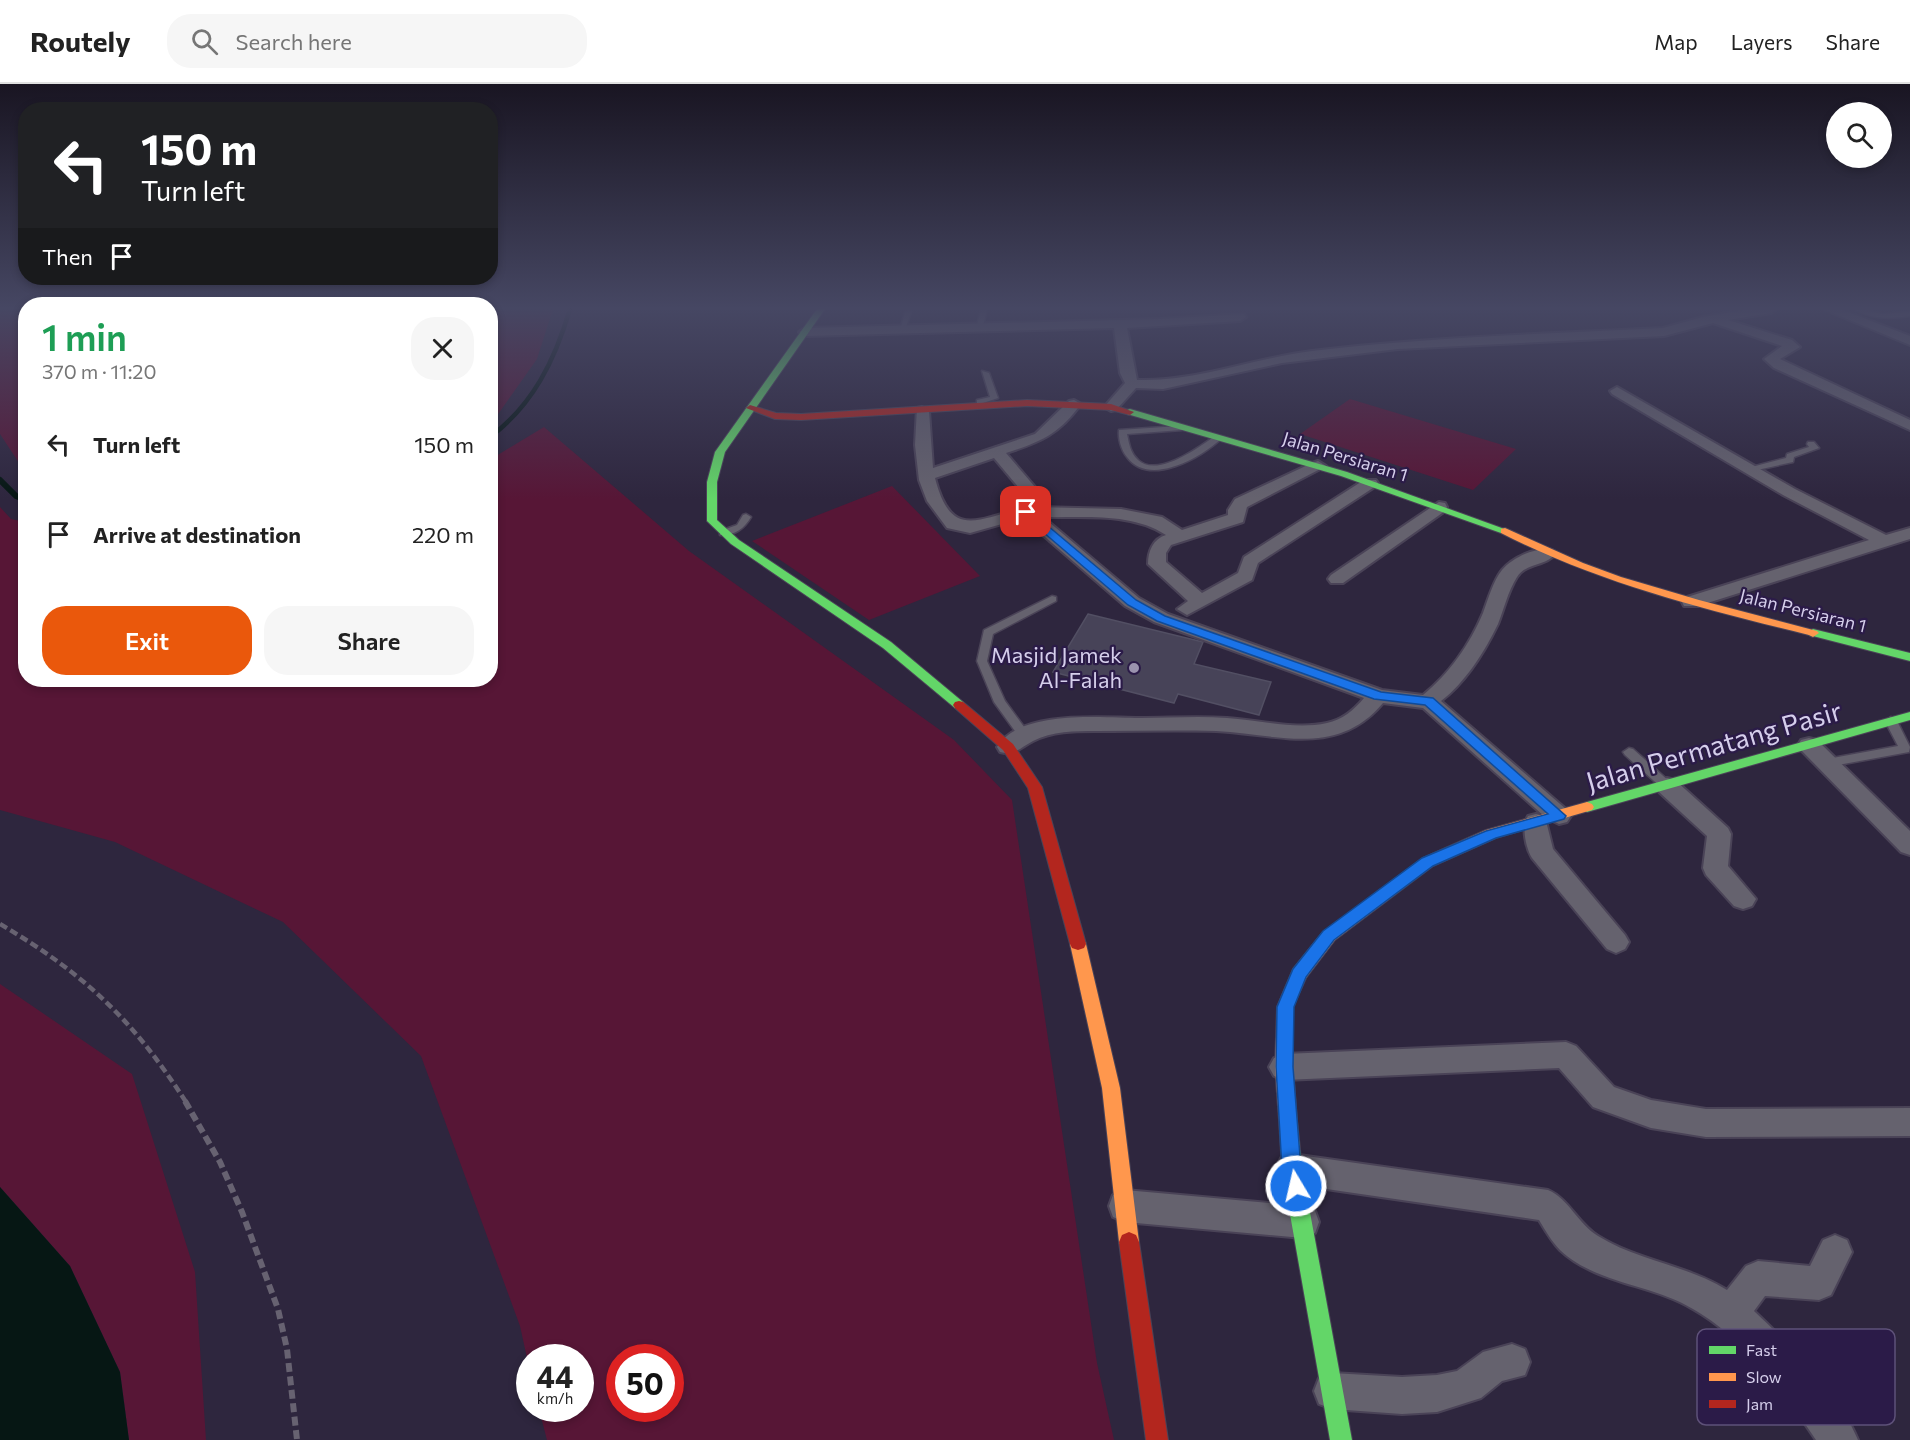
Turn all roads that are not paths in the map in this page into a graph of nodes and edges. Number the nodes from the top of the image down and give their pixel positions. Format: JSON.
{"nodes":[{"id":1,"x":776,"y":372,"type":"edge"},
{"id":2,"x":1127,"y":372,"type":"edge"},
{"id":3,"x":1228,"y":372,"type":"edge"},
{"id":4,"x":1795,"y":372,"type":"edge"},
{"id":5,"x":985,"y":373,"type":"dead end"},
{"id":6,"x":1132,"y":384,"type":"junction"},
{"id":7,"x":1617,"y":391,"type":"dead end"},
{"id":8,"x":1074,"y":404,"type":"junction"},
{"id":9,"x":973,"y":405,"type":"junction"},
{"id":10,"x":1111,"y":407,"type":"junction"},
{"id":11,"x":750,"y":408,"type":"junction"},
{"id":12,"x":922,"y":411,"type":"junction"},
{"id":13,"x":1910,"y":426,"type":"edge"},
{"id":14,"x":1184,"y":427,"type":"junction"},
{"id":15,"x":1218,"y":438,"type":"junction"},
{"id":16,"x":1811,"y":444,"type":"dead end"},
{"id":17,"x":996,"y":451,"type":"junction"},
{"id":18,"x":1318,"y":466,"type":"junction"},
{"id":19,"x":1748,"y":469,"type":"junction"},
{"id":20,"x":927,"y":475,"type":"junction"},
{"id":21,"x":1370,"y":483,"type":"junction"},
{"id":22,"x":1439,"y":507,"type":"junction"},
{"id":23,"x":1026,"y":512,"type":"junction"},
{"id":24,"x":746,"y":518,"type":"dead end"},
{"id":25,"x":723,"y":533,"type":"junction"},
{"id":26,"x":1908,"y":534,"type":"edge"},
{"id":27,"x":1181,"y":537,"type":"junction"},
{"id":28,"x":1882,"y":540,"type":"junction"},
{"id":29,"x":1546,"y":554,"type":"junction"},
{"id":30,"x":1337,"y":579,"type":"dead end"},
{"id":31,"x":1052,"y":599,"type":"dead end"},
{"id":32,"x":1198,"y":600,"type":"junction"},
{"id":33,"x":1691,"y":602,"type":"junction"},
{"id":34,"x":1169,"y":621,"type":"junction"},
{"id":35,"x":1910,"y":657,"type":"edge"},
{"id":36,"x":1378,"y":696,"type":"junction"},
{"id":37,"x":1428,"y":701,"type":"junction"},
{"id":38,"x":1910,"y":716,"type":"edge"},
{"id":39,"x":1892,"y":721,"type":"junction"},
{"id":40,"x":1016,"y":741,"type":"junction"},
{"id":41,"x":1809,"y":745,"type":"junction"},
{"id":42,"x":1629,"y":752,"type":"dead end"},
{"id":43,"x":1827,"y":763,"type":"junction"},
{"id":44,"x":1667,"y":786,"type":"junction"},
{"id":45,"x":1548,"y":819,"type":"junction"},
{"id":46,"x":1910,"y":846,"type":"edge"},
{"id":47,"x":1743,"y":899,"type":"dead end"},
{"id":48,"x":1616,"y":942,"type":"dead end"},
{"id":49,"x":1284,"y":1067,"type":"junction"},
{"id":50,"x":1910,"y":1122,"type":"edge"},
{"id":51,"x":1292,"y":1169,"type":"junction"},
{"id":52,"x":1125,"y":1206,"type":"junction"},
{"id":53,"x":1304,"y":1222,"type":"junction"},
{"id":54,"x":1834,"y":1252,"type":"dead end"},
{"id":55,"x":1729,"y":1315,"type":"junction"},
{"id":56,"x":1747,"y":1329,"type":"edge"},
{"id":57,"x":1512,"y":1362,"type":"dead end"},
{"id":58,"x":1332,"y":1391,"type":"junction"},
{"id":59,"x":1829,"y":1425,"type":"edge"},
{"id":60,"x":1157,"y":1440,"type":"edge"},
{"id":61,"x":1341,"y":1440,"type":"edge"},
{"id":62,"x":1839,"y":1440,"type":"edge"}],
"edges":[{"from":1,"to":11,"type":"street"},
{"from":2,"to":6,"type":"street"},
{"from":3,"to":6,"type":"street"},
{"from":4,"to":13,"type":"street"},
{"from":5,"to":9,"type":"lane"},
{"from":6,"to":10,"type":"street"},
{"from":7,"to":19,"type":"street"},
{"from":8,"to":9,"type":"street","name":"Jalan Persiaran 1"},
{"from":8,"to":10,"type":"street","name":"Jalan Persiaran 1"},
{"from":8,"to":17,"type":"street"},
{"from":9,"to":12,"type":"street","name":"Jalan Persiaran 1"},
{"from":10,"to":14,"type":"street","name":"Jalan Persiaran 1"},
{"from":11,"to":12,"type":"street","name":"Jalan Persiaran 1"},
{"from":11,"to":25,"type":"street"},
{"from":12,"to":20,"type":"street"},
{"from":14,"to":15,"type":"street","name":"Jalan Persiaran 1"},
{"from":14,"to":15,"type":"lane"},
{"from":15,"to":18,"type":"street","name":"Jalan Persiaran 1"},
{"from":16,"to":19,"type":"lane"},
{"from":17,"to":20,"type":"street"},
{"from":17,"to":23,"type":"street"},
{"from":18,"to":21,"type":"street","name":"Jalan Persiaran 1"},
{"from":18,"to":27,"type":"street"},
{"from":19,"to":28,"type":"street"},
{"from":20,"to":23,"type":"street"},
{"from":21,"to":22,"type":"street","name":"Jalan Persiaran 1"},
{"from":21,"to":32,"type":"street"},
{"from":22,"to":29,"type":"street","name":"Jalan Persiaran 1"},
{"from":22,"to":30,"type":"street"},
{"from":23,"to":27,"type":"street"},
{"from":23,"to":34,"type":"street"},
{"from":24,"to":25,"type":"lane"},
{"from":25,"to":40,"type":"street"},
{"from":26,"to":28,"type":"street"},
{"from":27,"to":32,"type":"street"},
{"from":28,"to":33,"type":"street"},
{"from":29,"to":33,"type":"street","name":"Jalan Persiaran 1"},
{"from":29,"to":37,"type":"street"},
{"from":31,"to":40,"type":"lane"},
{"from":32,"to":34,"type":"street"},
{"from":33,"to":35,"type":"street","name":"Jalan Persiaran 1"},
{"from":34,"to":36,"type":"street"},
{"from":36,"to":37,"type":"street"},
{"from":36,"to":40,"type":"street"},
{"from":37,"to":45,"type":"street"},
{"from":38,"to":39,"type":"street","name":"Jalan Permatang Pasir"},
{"from":39,"to":41,"type":"street","name":"Jalan Permatang Pasir"},
{"from":39,"to":43,"type":"lane"},
{"from":40,"to":52,"type":"street"},
{"from":41,"to":43,"type":"street"},
{"from":41,"to":44,"type":"street","name":"Jalan Permatang Pasir"},
{"from":42,"to":44,"type":"lane"},
{"from":43,"to":46,"type":"street"},
{"from":44,"to":45,"type":"street","name":"Jalan Permatang Pasir"},
{"from":44,"to":47,"type":"street"},
{"from":45,"to":48,"type":"street"},
{"from":45,"to":49,"type":"street","name":"Jalan Permatang Pasir"},
{"from":49,"to":50,"type":"street"},
{"from":49,"to":51,"type":"street","name":"Jalan Permatang Pasir"},
{"from":51,"to":53,"type":"street","name":"Jalan Permatang Pasir"},
{"from":51,"to":55,"type":"street"},
{"from":52,"to":53,"type":"street"},
{"from":52,"to":60,"type":"street"},
{"from":53,"to":58,"type":"street","name":"Jalan Permatang Pasir"},
{"from":54,"to":55,"type":"street"},
{"from":55,"to":56,"type":"street"},
{"from":57,"to":58,"type":"street"},
{"from":58,"to":61,"type":"street","name":"Jalan Permatang Pasir"},
{"from":59,"to":62,"type":"street"}]}
